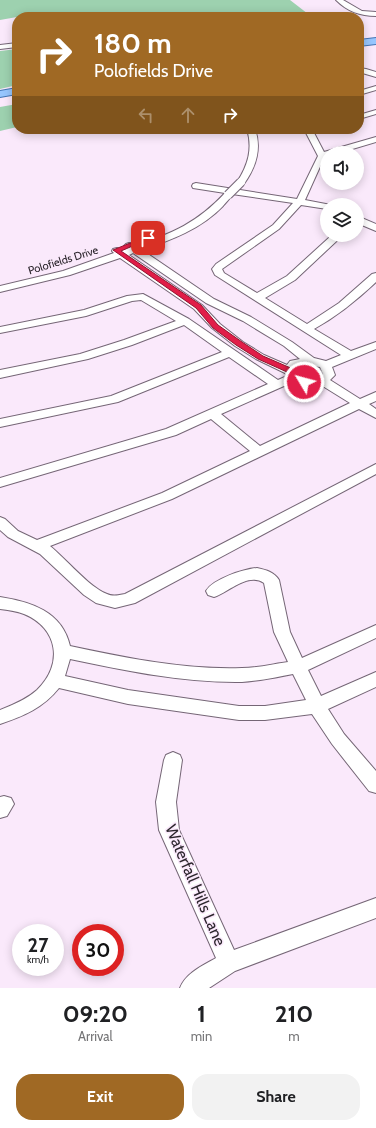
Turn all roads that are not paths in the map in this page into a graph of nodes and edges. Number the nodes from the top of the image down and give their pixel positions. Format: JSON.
{"nodes":[{"id":1,"x":339,"y":0,"type":"edge"},
{"id":2,"x":356,"y":12,"type":"edge"},
{"id":3,"x":364,"y":14,"type":"edge"},
{"id":4,"x":376,"y":14,"type":"edge"},
{"id":5,"x":376,"y":36,"type":"edge"},
{"id":6,"x":364,"y":37,"type":"edge"},
{"id":7,"x":376,"y":41,"type":"edge"},
{"id":8,"x":364,"y":42,"type":"edge"},
{"id":9,"x":12,"y":46,"type":"edge"},
{"id":10,"x":0,"y":47,"type":"edge"},
{"id":11,"x":364,"y":70,"type":"edge"},
{"id":12,"x":376,"y":75,"type":"edge"},
{"id":13,"x":376,"y":88,"type":"edge"},
{"id":14,"x":12,"y":92,"type":"edge"},
{"id":15,"x":364,"y":92,"type":"edge"},
{"id":16,"x":0,"y":94,"type":"edge"},
{"id":17,"x":12,"y":99,"type":"edge"},
{"id":18,"x":0,"y":100,"type":"edge"},
{"id":19,"x":376,"y":112,"type":"edge"},
{"id":20,"x":364,"y":116,"type":"edge"},
{"id":21,"x":253,"y":134,"type":"edge"},
{"id":22,"x":311,"y":134,"type":"edge"},
{"id":23,"x":376,"y":139,"type":"edge"},
{"id":24,"x":320,"y":146,"type":"edge"},
{"id":25,"x":353,"y":146,"type":"edge"},
{"id":26,"x":320,"y":159,"type":"edge"},
{"id":27,"x":196,"y":186,"type":"dead end"},
{"id":28,"x":300,"y":201,"type":"junction"},
{"id":29,"x":320,"y":205,"type":"edge"},
{"id":30,"x":364,"y":223,"type":"edge"},
{"id":31,"x":376,"y":228,"type":"edge"},
{"id":32,"x":330,"y":242,"type":"edge"},
{"id":33,"x":125,"y":250,"type":"junction"},
{"id":34,"x":376,"y":276,"type":"edge"},
{"id":35,"x":0,"y":282,"type":"edge"},
{"id":36,"x":0,"y":289,"type":"edge"},
{"id":37,"x":257,"y":298,"type":"junction"},
{"id":38,"x":210,"y":301,"type":"junction"},
{"id":39,"x":198,"y":307,"type":"junction"},
{"id":40,"x":247,"y":319,"type":"junction"},
{"id":41,"x":185,"y":321,"type":"junction"},
{"id":42,"x":306,"y":329,"type":"junction"},
{"id":43,"x":0,"y":330,"type":"edge"},
{"id":44,"x":222,"y":331,"type":"junction"},
{"id":45,"x":376,"y":345,"type":"edge"},
{"id":46,"x":230,"y":353,"type":"junction"},
{"id":47,"x":350,"y":356,"type":"junction"},
{"id":48,"x":310,"y":361,"type":"junction"},
{"id":49,"x":325,"y":366,"type":"junction"},
{"id":50,"x":0,"y":374,"type":"edge"},
{"id":51,"x":292,"y":374,"type":"junction"},
{"id":52,"x":323,"y":381,"type":"junction"},
{"id":53,"x":277,"y":385,"type":"junction"},
{"id":54,"x":376,"y":396,"type":"edge"},
{"id":55,"x":360,"y":403,"type":"junction"},
{"id":56,"x":213,"y":414,"type":"junction"},
{"id":57,"x":376,"y":414,"type":"edge"},
{"id":58,"x":0,"y":423,"type":"edge"},
{"id":59,"x":259,"y":452,"type":"junction"},
{"id":60,"x":376,"y":468,"type":"edge"},
{"id":61,"x":0,"y":483,"type":"edge"},
{"id":62,"x":0,"y":522,"type":"edge"},
{"id":63,"x":34,"y":546,"type":"junction"},
{"id":64,"x":214,"y":591,"type":"dead end"},
{"id":65,"x":0,"y":603,"type":"edge"},
{"id":66,"x":376,"y":631,"type":"edge"},
{"id":67,"x":64,"y":651,"type":"junction"},
{"id":68,"x":298,"y":667,"type":"junction"},
{"id":69,"x":376,"y":679,"type":"edge"},
{"id":70,"x":55,"y":680,"type":"junction"},
{"id":71,"x":318,"y":706,"type":"junction"},
{"id":72,"x":0,"y":717,"type":"edge"},
{"id":73,"x":173,"y":760,"type":"dead end"},
{"id":74,"x":376,"y":785,"type":"edge"},
{"id":75,"x":376,"y":908,"type":"edge"},
{"id":76,"x":229,"y":963,"type":"junction"},
{"id":77,"x":192,"y":988,"type":"edge"}],
"edges":[{"from":1,"to":2,"type":"street"},
{"from":3,"to":4,"type":"street"},
{"from":5,"to":6,"type":"main road"},
{"from":7,"to":8,"type":"main road"},
{"from":9,"to":10,"type":"street"},
{"from":11,"to":12,"type":"street"},
{"from":13,"to":15,"type":"street"},
{"from":14,"to":16,"type":"main road"},
{"from":17,"to":18,"type":"main road"},
{"from":19,"to":20,"type":"street"},
{"from":21,"to":33,"type":"street","name":"Polofields Drive","bridge":true},
{"from":22,"to":24,"type":"street"},
{"from":23,"to":25,"type":"street"},
{"from":26,"to":28,"type":"street"},
{"from":27,"to":28,"type":"street"},
{"from":28,"to":29,"type":"street"},
{"from":28,"to":37,"type":"street"},
{"from":30,"to":31,"type":"street"},
{"from":32,"to":37,"type":"street"},
{"from":33,"to":35,"type":"street","name":"Polofields Drive"},
{"from":33,"to":36,"type":"street","name":"Polofields Drive"},
{"from":33,"to":38,"type":"street"},
{"from":33,"to":39,"type":"street"},
{"from":34,"to":42,"type":"street"},
{"from":37,"to":42,"type":"street"},
{"from":38,"to":39,"type":"street"},
{"from":38,"to":40,"type":"street"},
{"from":39,"to":44,"type":"street"},
{"from":40,"to":44,"type":"street"},
{"from":40,"to":48,"type":"street"},
{"from":41,"to":43,"type":"street"},
{"from":41,"to":46,"type":"street"},
{"from":41,"to":50,"type":"street"},
{"from":42,"to":47,"type":"street"},
{"from":44,"to":51,"type":"street"},
{"from":45,"to":47,"type":"street"},
{"from":46,"to":53,"type":"street"},
{"from":46,"to":58,"type":"street"},
{"from":47,"to":49,"type":"street"},
{"from":48,"to":49,"type":"street"},
{"from":48,"to":51,"type":"street"},
{"from":49,"to":52,"type":"street"},
{"from":51,"to":52,"type":"street"},
{"from":51,"to":53,"type":"street"},
{"from":52,"to":55,"type":"street"},
{"from":53,"to":56,"type":"street"},
{"from":54,"to":55,"type":"street"},
{"from":55,"to":57,"type":"street"},
{"from":55,"to":59,"type":"street"},
{"from":56,"to":59,"type":"street"},
{"from":56,"to":61,"type":"street"},
{"from":59,"to":63,"type":"street"},
{"from":60,"to":63,"type":"street"},
{"from":62,"to":63,"type":"street"},
{"from":64,"to":68,"type":"street"},
{"from":65,"to":67,"type":"street"},
{"from":66,"to":68,"type":"street"},
{"from":67,"to":68,"type":"street"},
{"from":67,"to":70,"type":"street"},
{"from":68,"to":71,"type":"street"},
{"from":69,"to":71,"type":"street"},
{"from":70,"to":71,"type":"street"},
{"from":70,"to":72,"type":"street"},
{"from":71,"to":74,"type":"street"},
{"from":73,"to":76,"type":"street","name":"Waterfall Hills Lane"},
{"from":75,"to":76,"type":"street"},
{"from":76,"to":77,"type":"street"}]}
